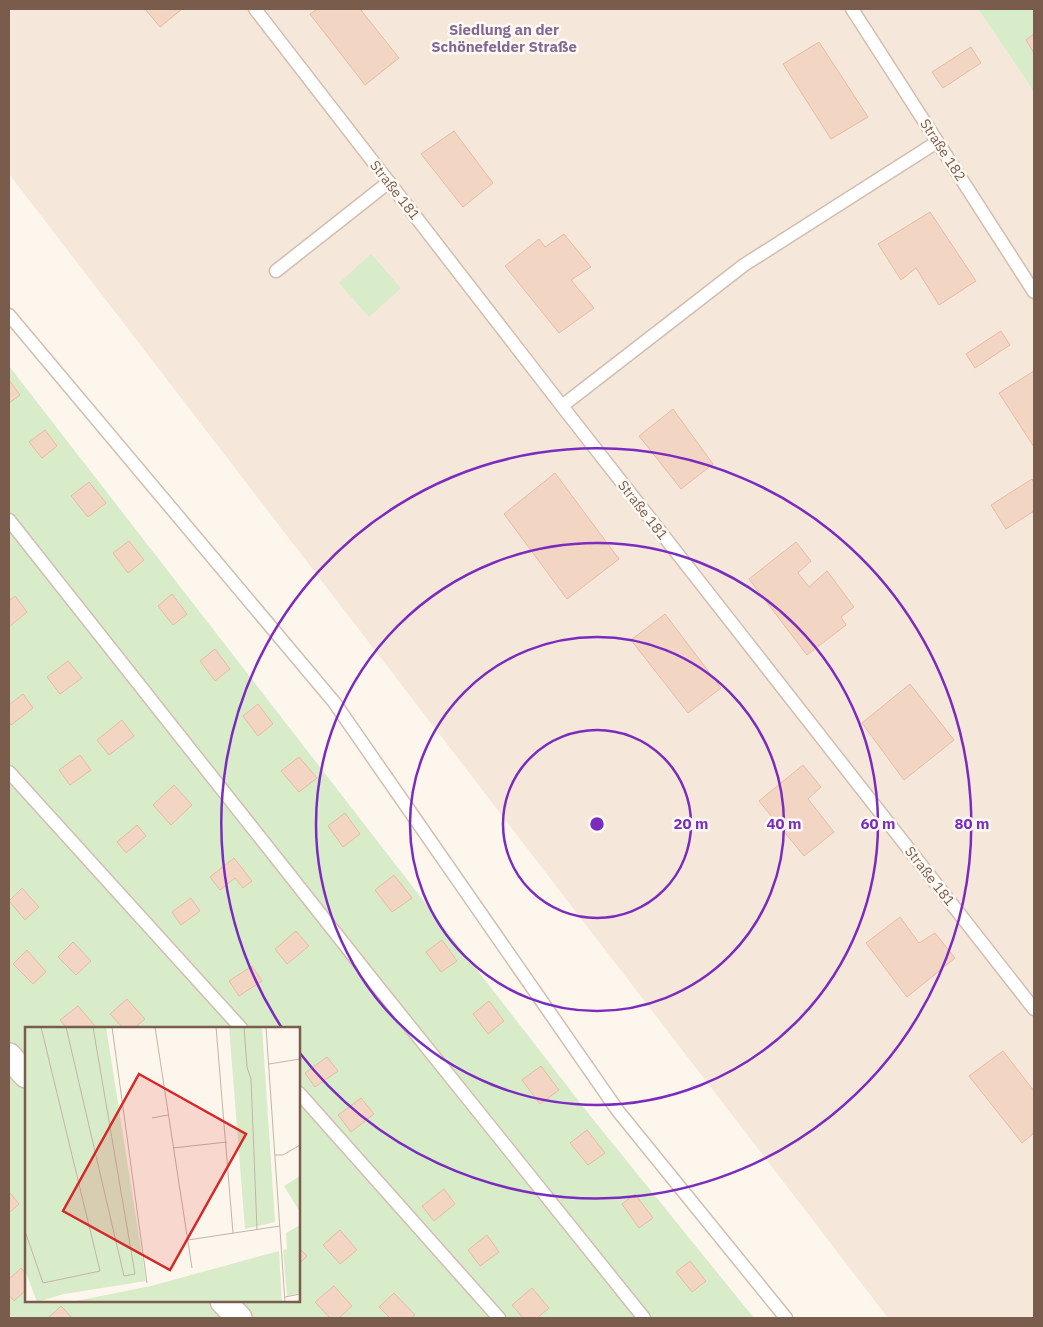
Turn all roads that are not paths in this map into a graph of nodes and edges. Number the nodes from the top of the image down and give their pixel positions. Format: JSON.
{"nodes":[{"id":1,"x":255,"y":9,"type":"edge"},
{"id":2,"x":852,"y":9,"type":"edge"},
{"id":3,"x":938,"y":142,"type":"junction"},
{"id":4,"x":389,"y":182,"type":"junction"},
{"id":5,"x":276,"y":271,"type":"dead end"},
{"id":6,"x":1034,"y":292,"type":"edge"},
{"id":7,"x":9,"y":315,"type":"edge"},
{"id":8,"x":562,"y":406,"type":"junction"},
{"id":9,"x":9,"y":520,"type":"edge"},
{"id":10,"x":9,"y":772,"type":"edge"},
{"id":11,"x":1034,"y":1009,"type":"edge"},
{"id":12,"x":240,"y":1027,"type":"edge"},
{"id":13,"x":9,"y":1056,"type":"edge"},
{"id":14,"x":25,"y":1074,"type":"edge"},
{"id":15,"x":300,"y":1094,"type":"edge"},
{"id":16,"x":224,"y":1302,"type":"edge"},
{"id":17,"x":239,"y":1318,"type":"edge"},
{"id":18,"x":499,"y":1318,"type":"edge"},
{"id":19,"x":644,"y":1318,"type":"edge"},
{"id":20,"x":786,"y":1318,"type":"edge"}],
"edges":[{"from":1,"to":4,"type":"lane","name":"Straße 181"},
{"from":2,"to":3,"type":"lane","name":"Straße 182"},
{"from":3,"to":6,"type":"lane","name":"Straße 182"},
{"from":3,"to":8,"type":"lane"},
{"from":4,"to":5,"type":"lane"},
{"from":4,"to":8,"type":"lane","name":"Straße 181"},
{"from":7,"to":20,"type":"lane"},
{"from":8,"to":11,"type":"lane","name":"Straße 181"},
{"from":9,"to":19,"type":"lane"},
{"from":10,"to":12,"type":"lane"},
{"from":13,"to":14,"type":"street"},
{"from":15,"to":18,"type":"lane"},
{"from":16,"to":17,"type":"street"}]}
